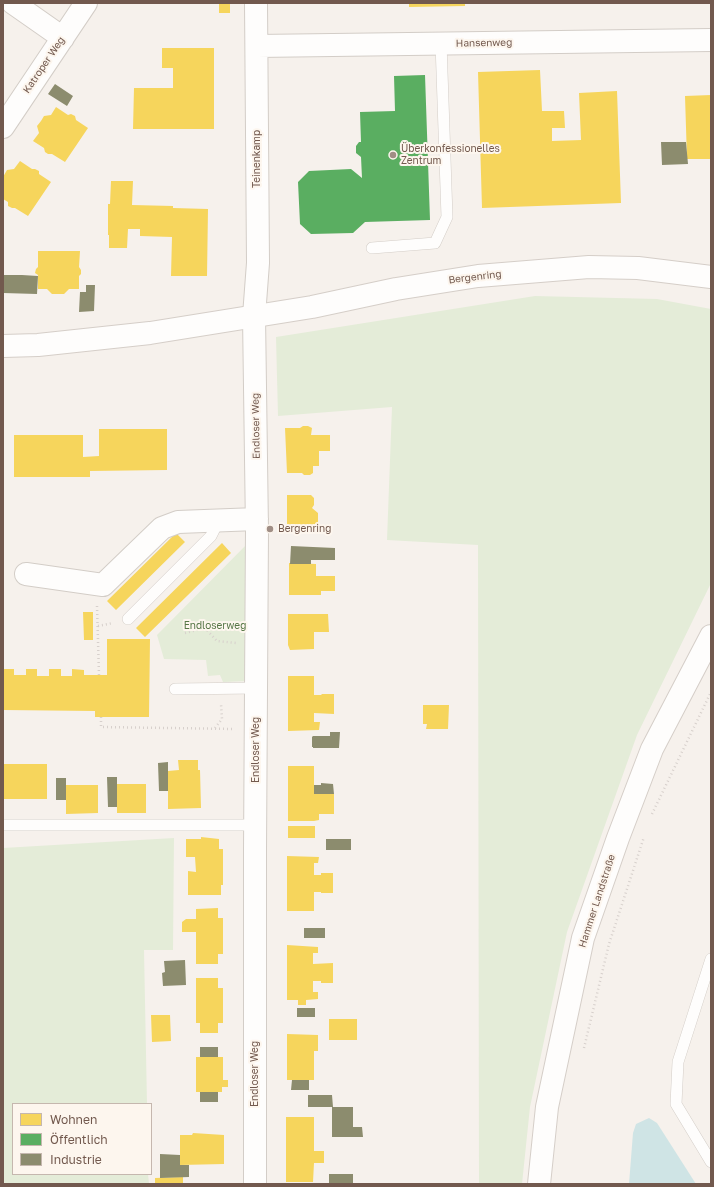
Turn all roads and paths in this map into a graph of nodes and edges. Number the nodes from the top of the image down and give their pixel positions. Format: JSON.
{"nodes":[{"id":1,"x":13,"y":3,"type":"edge"},
{"id":2,"x":86,"y":3,"type":"edge"},
{"id":3,"x":256,"y":3,"type":"edge"},
{"id":4,"x":62,"y":38,"type":"junction"},
{"id":5,"x":711,"y":40,"type":"edge"},
{"id":6,"x":441,"y":43,"type":"junction"},
{"id":7,"x":257,"y":46,"type":"junction"},
{"id":8,"x":3,"y":127,"type":"edge"},
{"id":9,"x":372,"y":248,"type":"dead end"},
{"id":10,"x":711,"y":277,"type":"edge"},
{"id":11,"x":254,"y":316,"type":"junction"},
{"id":12,"x":3,"y":346,"type":"edge"},
{"id":13,"x":257,"y":519,"type":"junction"},
{"id":14,"x":219,"y":520,"type":"junction"},
{"id":15,"x":26,"y":574,"type":"dead end"},
{"id":16,"x":97,"y":584,"type":"junction"},
{"id":17,"x":128,"y":619,"type":"dead end"},
{"id":18,"x":185,"y":633,"type":"dead end"},
{"id":19,"x":711,"y":636,"type":"edge"},
{"id":20,"x":256,"y":646,"type":"junction"},
{"id":21,"x":99,"y":675,"type":"dead end"},
{"id":22,"x":256,"y":688,"type":"junction"},
{"id":23,"x":175,"y":689,"type":"dead end"},
{"id":24,"x":220,"y":689,"type":"junction"},
{"id":25,"x":711,"y":692,"type":"edge"},
{"id":26,"x":101,"y":717,"type":"dead end"},
{"id":27,"x":215,"y":728,"type":"junction"},
{"id":28,"x":256,"y":729,"type":"junction"},
{"id":29,"x":652,"y":815,"type":"dead end"},
{"id":30,"x":3,"y":825,"type":"edge"},
{"id":31,"x":255,"y":826,"type":"junction"},
{"id":32,"x":646,"y":830,"type":"dead end"},
{"id":33,"x":711,"y":959,"type":"edge"},
{"id":34,"x":584,"y":1048,"type":"dead end"},
{"id":35,"x":711,"y":1162,"type":"edge"},
{"id":36,"x":255,"y":1184,"type":"edge"},
{"id":37,"x":540,"y":1184,"type":"edge"}],
"edges":[{"from":1,"to":4,"type":"street"},
{"from":2,"to":4,"type":"street","name":"Katroper Weg"},
{"from":3,"to":7,"type":"street","name":"Teinenkamp"},
{"from":4,"to":8,"type":"street","name":"Katroper Weg"},
{"from":5,"to":6,"type":"street","name":"Hansenweg"},
{"from":6,"to":7,"type":"street","name":"Hansenweg"},
{"from":6,"to":9,"type":"lane"},
{"from":7,"to":11,"type":"street","name":"Teinenkamp"},
{"from":10,"to":11,"type":"street","name":"Bergenring"},
{"from":11,"to":12,"type":"street","name":"Bergenring"},
{"from":11,"to":13,"type":"street","name":"Endloser Weg"},
{"from":13,"to":14,"type":"street"},
{"from":13,"to":20,"type":"street","name":"Endloser Weg"},
{"from":14,"to":16,"type":"street"},
{"from":14,"to":17,"type":"lane"},
{"from":15,"to":16,"type":"street"},
{"from":16,"to":21,"type":"path"},
{"from":18,"to":20,"type":"path"},
{"from":19,"to":37,"type":"street","name":"Hammer Landstraße"},
{"from":20,"to":22,"type":"street","name":"Endloser Weg"},
{"from":22,"to":24,"type":"lane"},
{"from":22,"to":28,"type":"street","name":"Endloser Weg"},
{"from":23,"to":24,"type":"lane"},
{"from":24,"to":27,"type":"path"},
{"from":25,"to":29,"type":"path"},
{"from":26,"to":27,"type":"path"},
{"from":27,"to":28,"type":"path"},
{"from":28,"to":31,"type":"street","name":"Endloser Weg"},
{"from":30,"to":31,"type":"lane"},
{"from":31,"to":36,"type":"street","name":"Endloser Weg"},
{"from":32,"to":34,"type":"path"},
{"from":33,"to":35,"type":"lane"}]}
